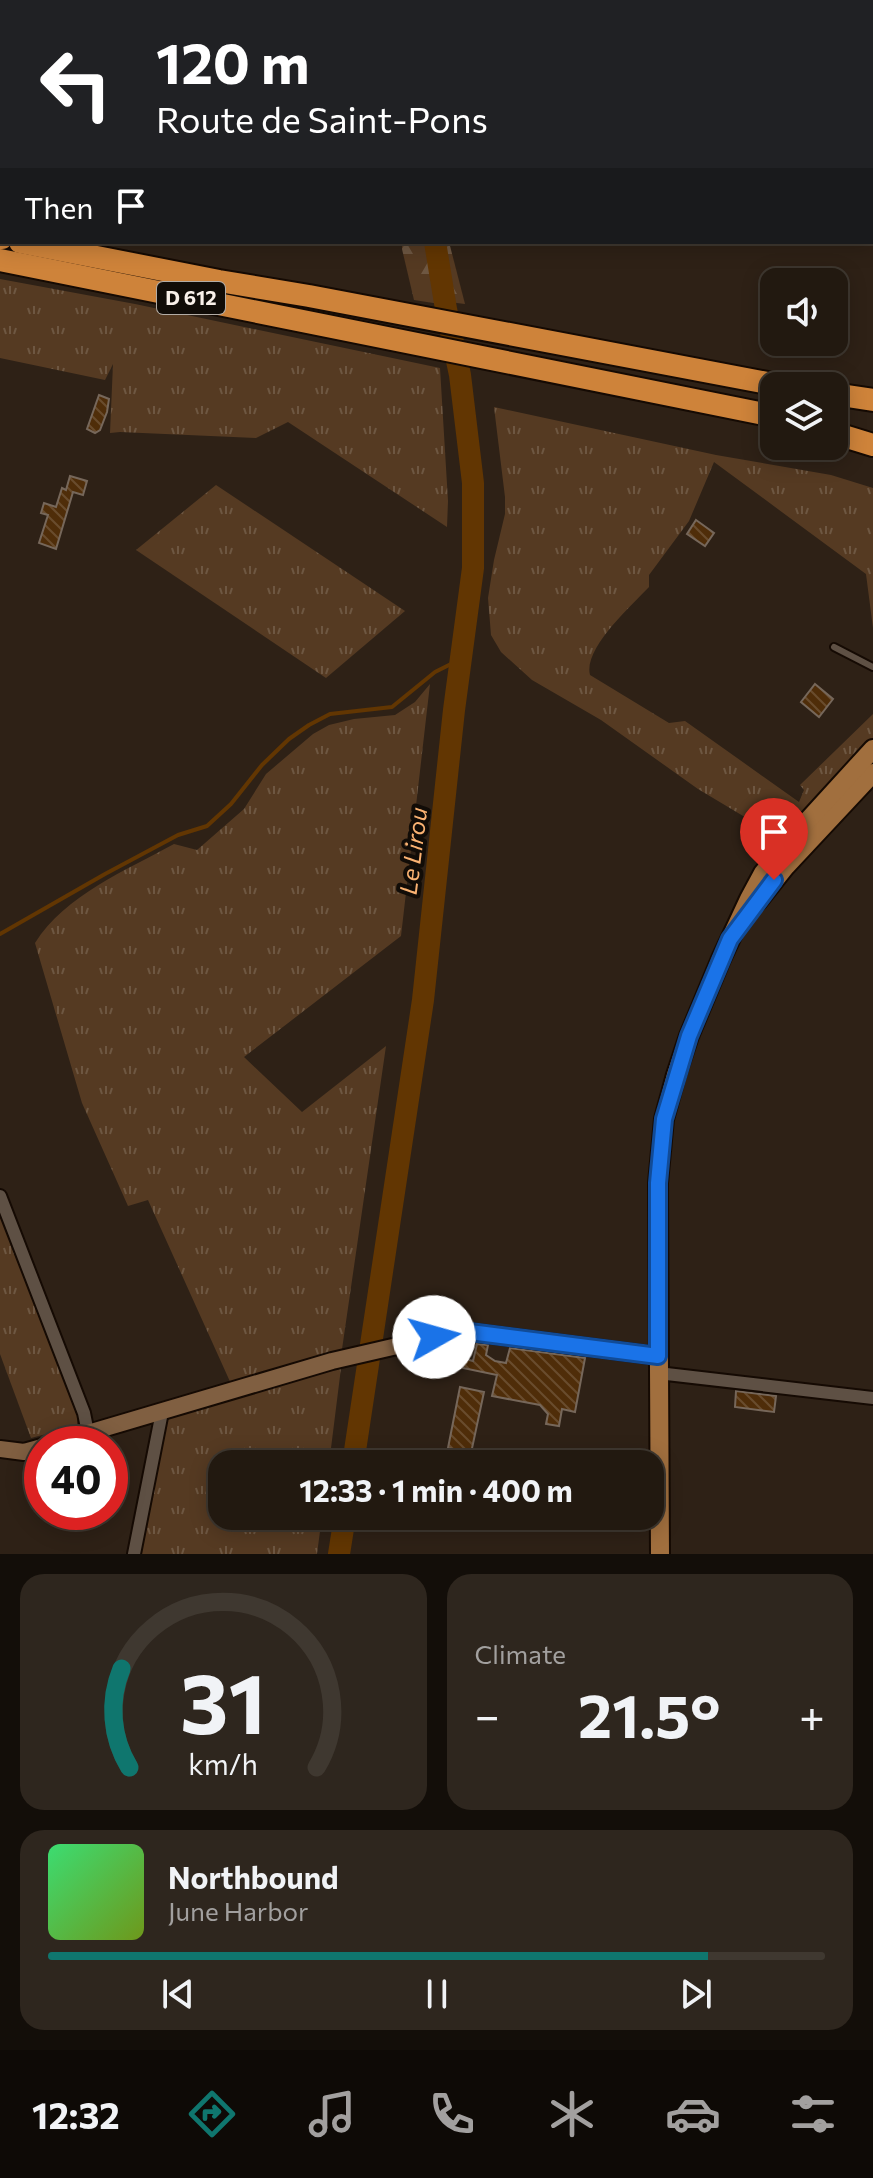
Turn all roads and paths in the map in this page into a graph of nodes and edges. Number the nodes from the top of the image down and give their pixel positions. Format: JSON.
{"nodes":[{"id":1,"x":30,"y":244,"type":"edge"},
{"id":2,"x":0,"y":260,"type":"edge"},
{"id":3,"x":760,"y":382,"type":"edge"},
{"id":4,"x":873,"y":389,"type":"edge"},
{"id":5,"x":848,"y":391,"type":"edge"},
{"id":6,"x":848,"y":395,"type":"edge"},
{"id":7,"x":873,"y":400,"type":"edge"},
{"id":8,"x":760,"y":413,"type":"edge"},
{"id":9,"x":848,"y":427,"type":"edge"},
{"id":10,"x":873,"y":430,"type":"edge"},
{"id":11,"x":848,"y":437,"type":"edge"},
{"id":12,"x":873,"y":445,"type":"edge"},
{"id":13,"x":834,"y":647,"type":"dead end"},
{"id":14,"x":873,"y":667,"type":"edge"},
{"id":15,"x":873,"y":749,"type":"edge"},
{"id":16,"x":873,"y":773,"type":"edge"},
{"id":17,"x":730,"y":939,"type":"junction"},
{"id":18,"x":0,"y":1196,"type":"edge"},
{"id":19,"x":658,"y":1365,"type":"junction"},
{"id":20,"x":873,"y":1398,"type":"edge"},
{"id":21,"x":162,"y":1412,"type":"junction"},
{"id":22,"x":87,"y":1426,"type":"edge"},
{"id":23,"x":113,"y":1426,"type":"edge"},
{"id":24,"x":0,"y":1449,"type":"edge"},
{"id":25,"x":24,"y":1452,"type":"edge"},
{"id":26,"x":134,"y":1554,"type":"edge"},
{"id":27,"x":660,"y":1554,"type":"edge"}],
"edges":[{"from":1,"to":3,"type":"highway","number":"D 612"},
{"from":2,"to":8,"type":"highway","number":"D 612"},
{"from":4,"to":5,"type":"highway"},
{"from":6,"to":7,"type":"highway"},
{"from":9,"to":10,"type":"highway"},
{"from":11,"to":12,"type":"highway"},
{"from":13,"to":14,"type":"lane"},
{"from":15,"to":17,"type":"main road"},
{"from":16,"to":17,"type":"main road"},
{"from":17,"to":19,"type":"main road"},
{"from":18,"to":22,"type":"street"},
{"from":19,"to":20,"type":"street"},
{"from":19,"to":21,"type":"street"},
{"from":19,"to":27,"type":"main road"},
{"from":21,"to":23,"type":"street"},
{"from":21,"to":26,"type":"street"},
{"from":24,"to":25,"type":"street"}]}
